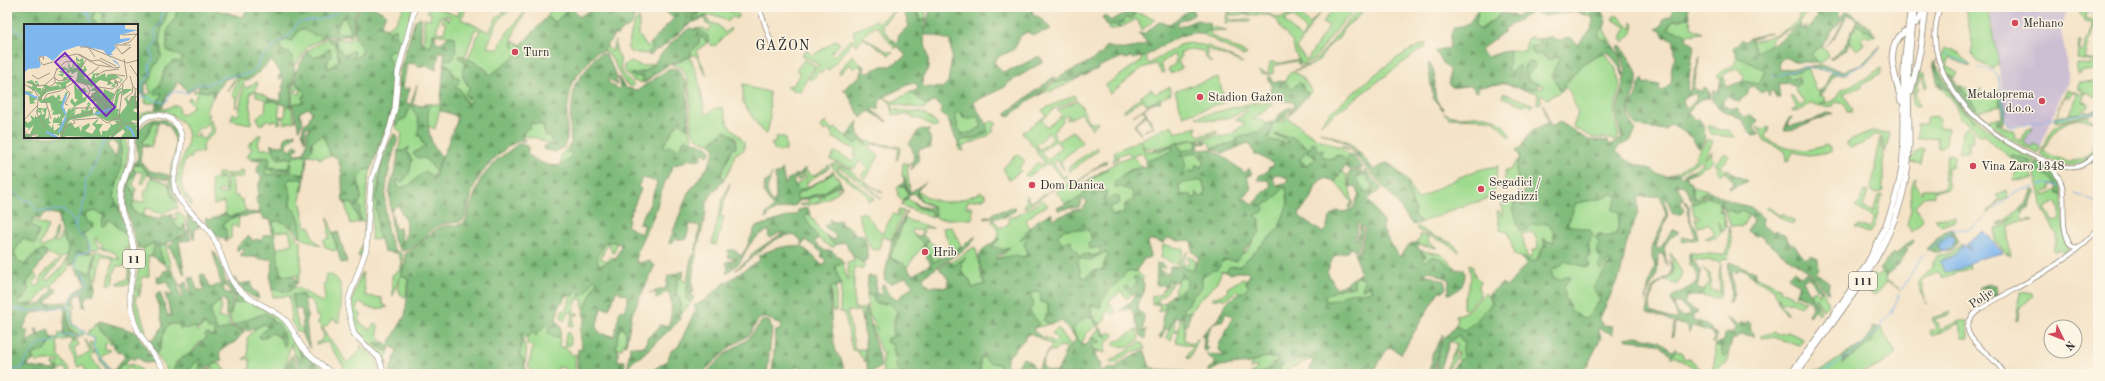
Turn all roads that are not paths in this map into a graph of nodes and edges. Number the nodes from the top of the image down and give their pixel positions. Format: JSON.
{"nodes":[{"id":1,"x":415,"y":7,"type":"edge"},
{"id":2,"x":759,"y":7,"type":"edge"},
{"id":3,"x":1910,"y":7,"type":"edge"},
{"id":4,"x":1915,"y":7,"type":"edge"},
{"id":5,"x":1925,"y":7,"type":"edge"},
{"id":6,"x":1940,"y":7,"type":"edge"},
{"id":7,"x":1916,"y":23,"type":"dead end"},
{"id":8,"x":1904,"y":32,"type":"dead end"},
{"id":9,"x":773,"y":48,"type":"dead end"},
{"id":10,"x":1909,"y":108,"type":"junction"},
{"id":11,"x":1903,"y":119,"type":"junction"},
{"id":12,"x":138,"y":125,"type":"edge"},
{"id":13,"x":132,"y":138,"type":"edge"},
{"id":14,"x":2098,"y":152,"type":"edge"},
{"id":15,"x":2038,"y":158,"type":"junction"},
{"id":16,"x":2098,"y":229,"type":"edge"},
{"id":17,"x":2069,"y":242,"type":"junction"},
{"id":18,"x":2077,"y":249,"type":"junction"},
{"id":19,"x":2065,"y":258,"type":"junction"},
{"id":20,"x":167,"y":374,"type":"edge"},
{"id":21,"x":332,"y":374,"type":"edge"},
{"id":22,"x":384,"y":374,"type":"edge"},
{"id":23,"x":1791,"y":374,"type":"edge"},
{"id":24,"x":1796,"y":374,"type":"edge"},
{"id":25,"x":2004,"y":374,"type":"edge"}],
"edges":[{"from":1,"to":22,"type":"main road"},
{"from":2,"to":9,"type":"street"},
{"from":3,"to":11,"type":"highway","number":"111"},
{"from":4,"to":10,"type":"highway","number":"111"},
{"from":5,"to":7,"type":"highway"},
{"from":5,"to":10,"type":"highway"},
{"from":6,"to":15,"type":"street"},
{"from":8,"to":11,"type":"highway"},
{"from":10,"to":24,"type":"highway","number":"111"},
{"from":11,"to":23,"type":"highway","number":"111"},
{"from":12,"to":21,"type":"main road"},
{"from":13,"to":20,"type":"main road","number":"11"},
{"from":14,"to":15,"type":"street"},
{"from":15,"to":17,"type":"street"},
{"from":16,"to":18,"type":"street"},
{"from":17,"to":18,"type":"street"},
{"from":17,"to":19,"type":"street"},
{"from":18,"to":19,"type":"street"},
{"from":19,"to":25,"type":"street","name":"Polje"}]}
